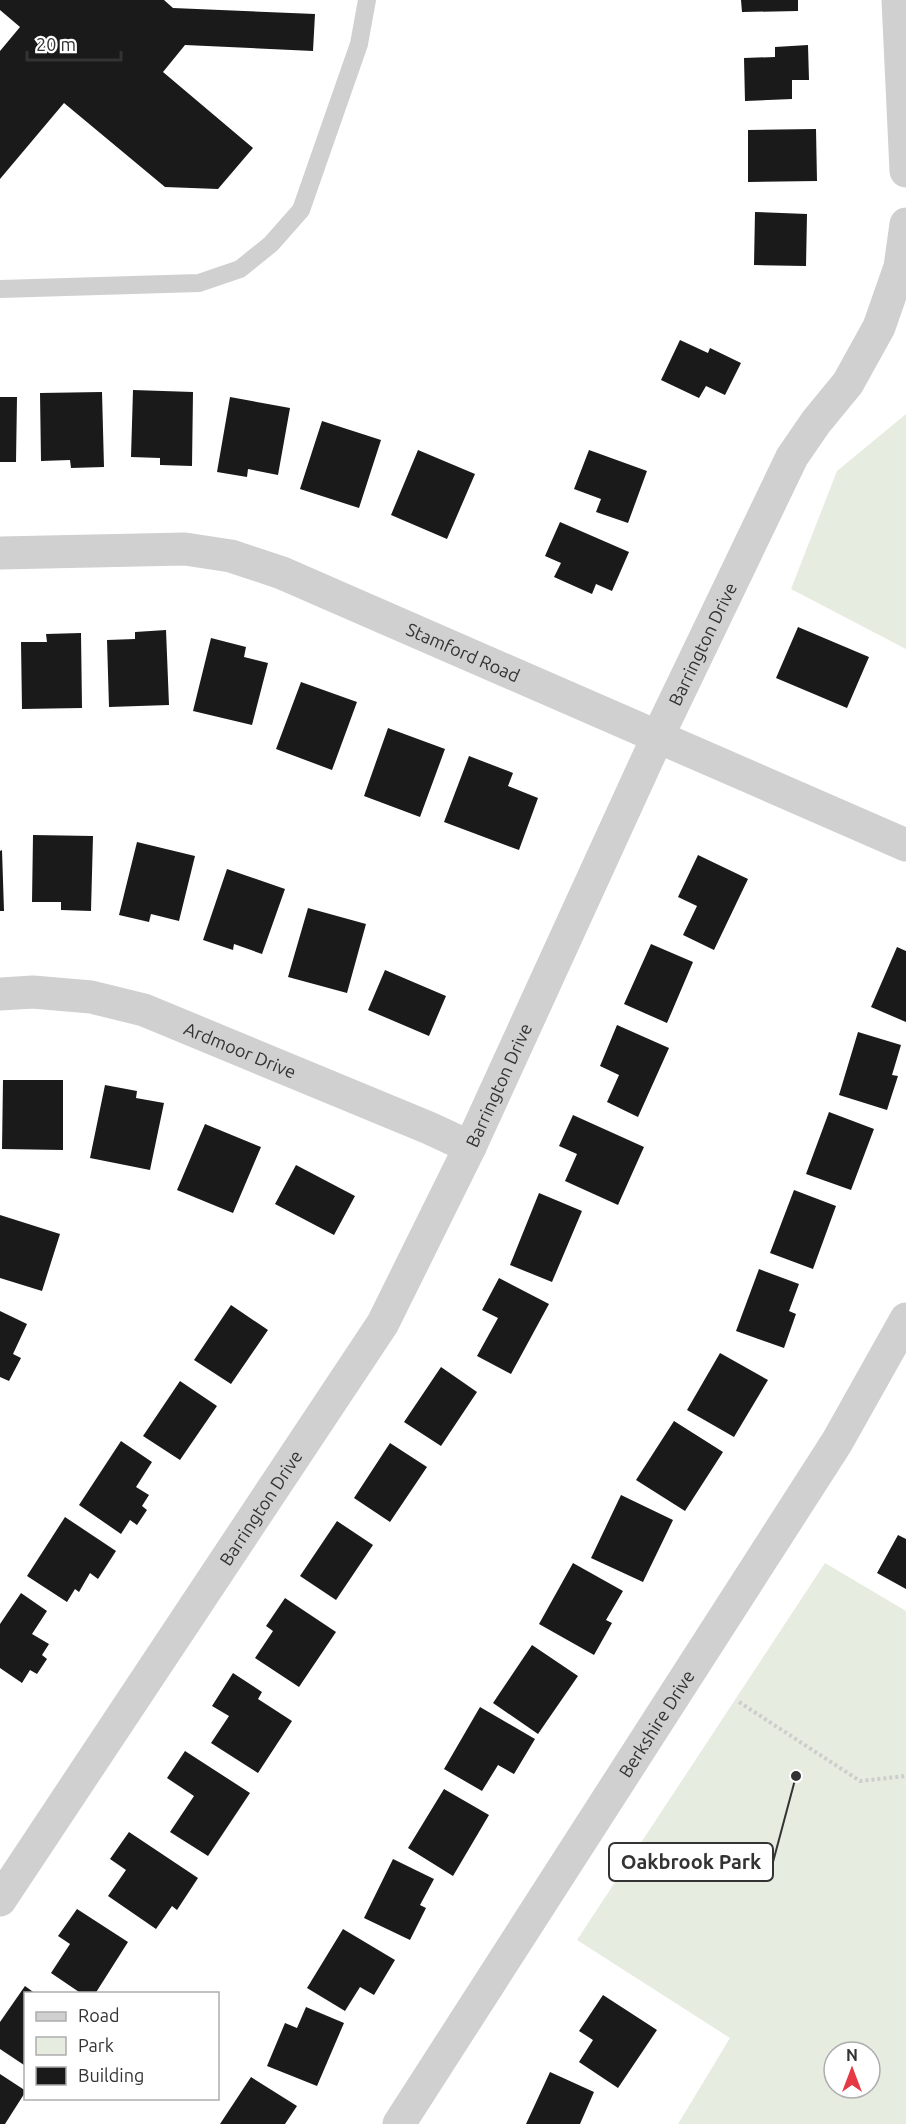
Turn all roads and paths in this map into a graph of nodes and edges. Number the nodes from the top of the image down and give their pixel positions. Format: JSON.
{"nodes":[{"id":1,"x":367,"y":0,"type":"edge"},
{"id":2,"x":898,"y":0,"type":"edge"},
{"id":3,"x":906,"y":171,"type":"edge"},
{"id":4,"x":906,"y":224,"type":"edge"},
{"id":5,"x":0,"y":289,"type":"edge"},
{"id":6,"x":0,"y":553,"type":"edge"},
{"id":7,"x":658,"y":736,"type":"junction"},
{"id":8,"x":906,"y":845,"type":"edge"},
{"id":9,"x":0,"y":994,"type":"edge"},
{"id":10,"x":470,"y":1147,"type":"junction"},
{"id":11,"x":906,"y":1319,"type":"edge"},
{"id":12,"x":739,"y":1702,"type":"dead end"},
{"id":13,"x":906,"y":1776,"type":"edge"},
{"id":14,"x":0,"y":1900,"type":"edge"},
{"id":15,"x":399,"y":2124,"type":"edge"}],
"edges":[{"from":1,"to":5,"type":"lane"},
{"from":2,"to":3,"type":"street"},
{"from":4,"to":7,"type":"street","name":"Barrington Drive"},
{"from":6,"to":7,"type":"street","name":"Stamford Road"},
{"from":7,"to":8,"type":"street","name":"Stamford Road"},
{"from":7,"to":10,"type":"street","name":"Barrington Drive"},
{"from":9,"to":10,"type":"street","name":"Ardmoor Drive"},
{"from":10,"to":14,"type":"street","name":"Barrington Drive"},
{"from":11,"to":15,"type":"street","name":"Berkshire Drive"},
{"from":12,"to":13,"type":"path"}]}
